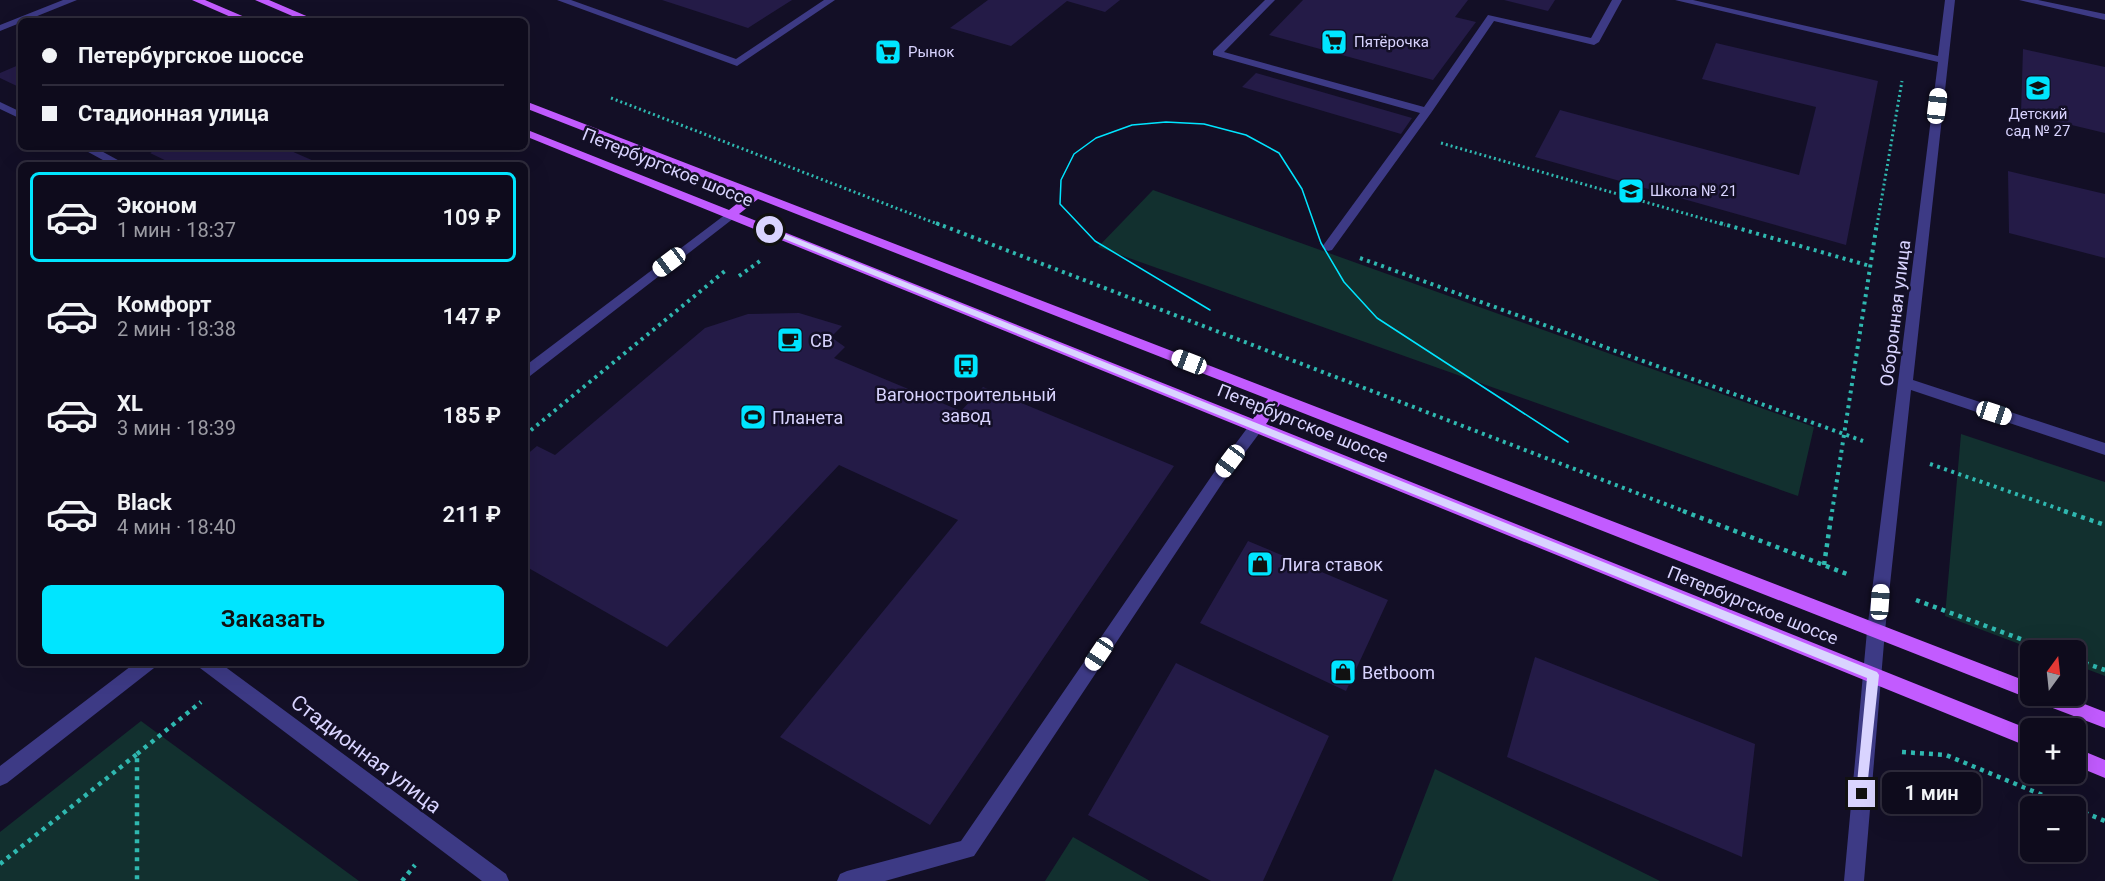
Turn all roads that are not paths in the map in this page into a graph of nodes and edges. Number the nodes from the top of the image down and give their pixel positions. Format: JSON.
{"nodes":[{"id":1,"x":72,"y":0,"type":"edge"},
{"id":2,"x":197,"y":0,"type":"edge"},
{"id":3,"x":260,"y":0,"type":"edge"},
{"id":4,"x":562,"y":0,"type":"edge"},
{"id":5,"x":830,"y":0,"type":"edge"},
{"id":6,"x":1270,"y":0,"type":"edge"},
{"id":7,"x":1617,"y":0,"type":"edge"},
{"id":8,"x":1680,"y":0,"type":"edge"},
{"id":9,"x":1950,"y":0,"type":"edge"},
{"id":10,"x":2024,"y":0,"type":"edge"},
{"id":11,"x":2105,"y":16,"type":"edge"},
{"id":12,"x":26,"y":18,"type":"edge"},
{"id":13,"x":242,"y":18,"type":"edge"},
{"id":14,"x":305,"y":18,"type":"edge"},
{"id":15,"x":18,"y":21,"type":"edge"},
{"id":16,"x":0,"y":28,"type":"edge"},
{"id":17,"x":1943,"y":60,"type":"junction"},
{"id":18,"x":0,"y":105,"type":"edge"},
{"id":19,"x":528,"y":105,"type":"edge"},
{"id":20,"x":1427,"y":111,"type":"junction"},
{"id":21,"x":18,"y":114,"type":"edge"},
{"id":22,"x":528,"y":133,"type":"edge"},
{"id":23,"x":91,"y":150,"type":"edge"},
{"id":24,"x":115,"y":162,"type":"edge"},
{"id":25,"x":757,"y":194,"type":"junction"},
{"id":26,"x":730,"y":215,"type":"junction"},
{"id":27,"x":1328,"y":247,"type":"road end"},
{"id":28,"x":528,"y":371,"type":"edge"},
{"id":29,"x":1905,"y":383,"type":"junction"},
{"id":30,"x":1276,"y":397,"type":"junction"},
{"id":31,"x":1256,"y":427,"type":"junction"},
{"id":32,"x":2105,"y":449,"type":"edge"},
{"id":33,"x":1876,"y":631,"type":"junction"},
{"id":34,"x":144,"y":666,"type":"edge"},
{"id":35,"x":210,"y":666,"type":"edge"},
{"id":36,"x":1873,"y":675,"type":"junction"},
{"id":37,"x":2020,"y":687,"type":"edge"},
{"id":38,"x":2069,"y":706,"type":"edge"},
{"id":39,"x":2105,"y":720,"type":"edge"},
{"id":40,"x":2020,"y":735,"type":"edge"},
{"id":41,"x":2086,"y":761,"type":"edge"},
{"id":42,"x":2105,"y":769,"type":"edge"},
{"id":43,"x":0,"y":777,"type":"edge"},
{"id":44,"x":499,"y":881,"type":"edge"},
{"id":45,"x":847,"y":881,"type":"edge"},
{"id":46,"x":1854,"y":881,"type":"edge"}],
"edges":[{"from":1,"to":12,"type":"street"},
{"from":2,"to":13,"type":"main road"},
{"from":3,"to":14,"type":"main road"},
{"from":4,"to":5,"type":"street"},
{"from":6,"to":20,"type":"street"},
{"from":7,"to":20,"type":"street"},
{"from":8,"to":17,"type":"street"},
{"from":9,"to":17,"type":"street","name":"Оборонная улица"},
{"from":10,"to":11,"type":"street"},
{"from":15,"to":16,"type":"street"},
{"from":17,"to":29,"type":"street","name":"Оборонная улица"},
{"from":18,"to":21,"type":"street"},
{"from":19,"to":25,"type":"main road","name":"Петербургское шоссе"},
{"from":20,"to":27,"type":"street"},
{"from":22,"to":26,"type":"main road","name":"Петербургское шоссе"},
{"from":23,"to":24,"type":"street"},
{"from":25,"to":26,"type":"main road"},
{"from":25,"to":30,"type":"main road","name":"Петербургское шоссе"},
{"from":26,"to":28,"type":"street"},
{"from":26,"to":31,"type":"main road","name":"Петербургское шоссе"},
{"from":29,"to":32,"type":"street"},
{"from":29,"to":33,"type":"street","name":"Оборонная улица"},
{"from":30,"to":31,"type":"main road"},
{"from":30,"to":33,"type":"main road","name":"Петербургское шоссе"},
{"from":31,"to":36,"type":"main road","name":"Петербургское шоссе"},
{"from":31,"to":45,"type":"street"},
{"from":33,"to":36,"type":"street"},
{"from":33,"to":37,"type":"main road","name":"Петербургское шоссе"},
{"from":34,"to":43,"type":"street"},
{"from":35,"to":44,"type":"street","name":"Стадионная улица"},
{"from":36,"to":40,"type":"main road","name":"Петербургское шоссе"},
{"from":36,"to":46,"type":"street"},
{"from":38,"to":39,"type":"main road"},
{"from":41,"to":42,"type":"main road"}]}
